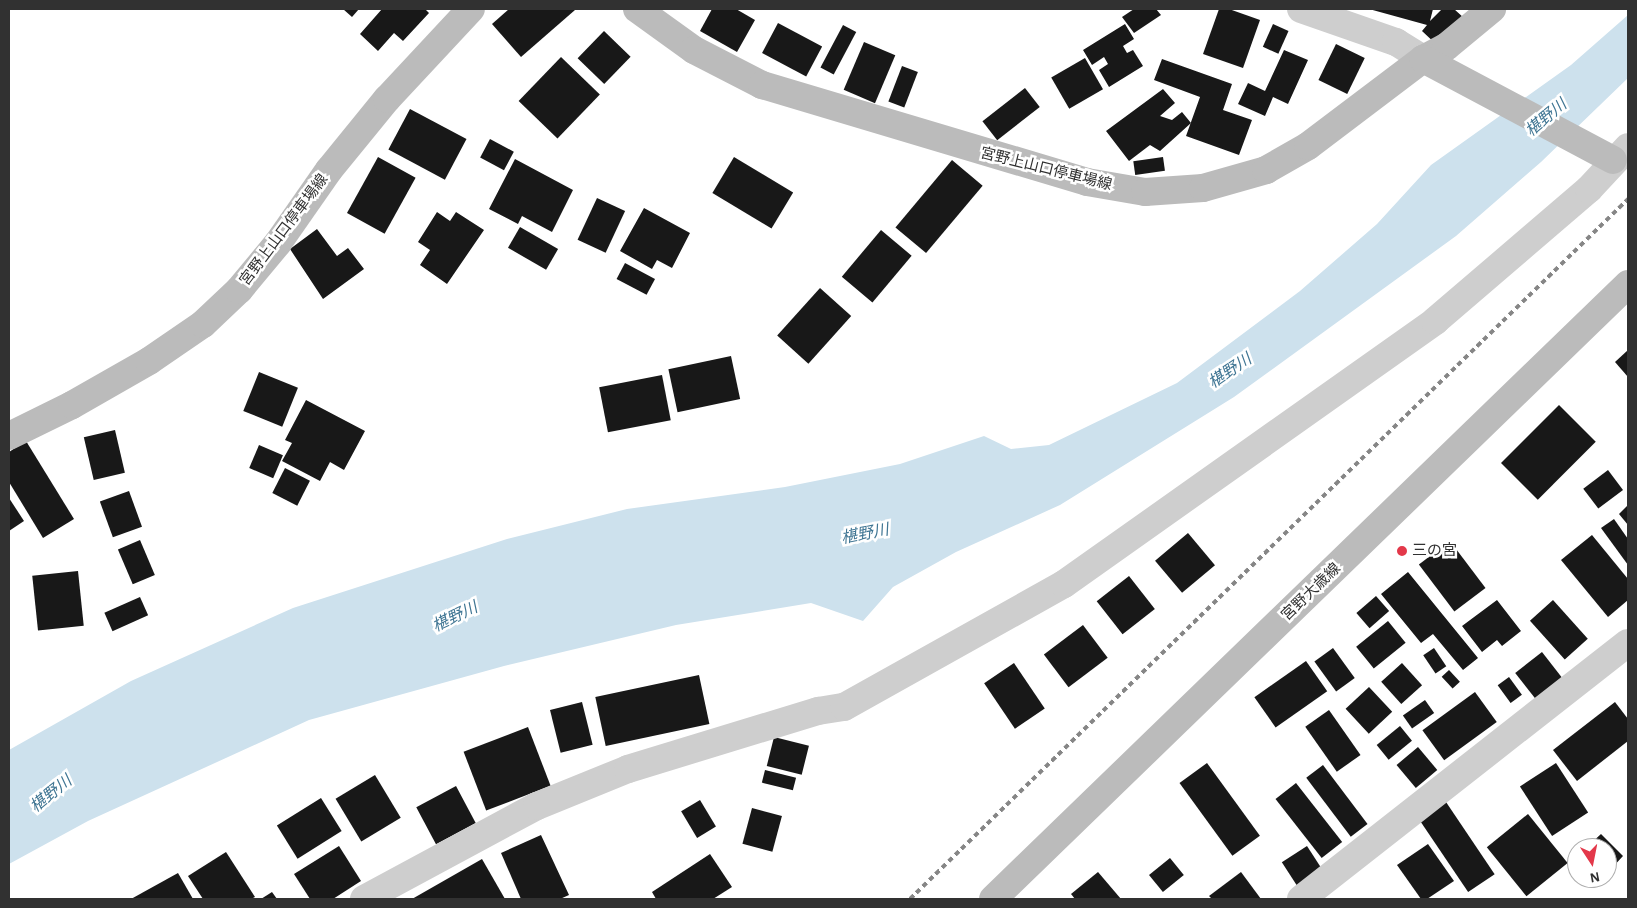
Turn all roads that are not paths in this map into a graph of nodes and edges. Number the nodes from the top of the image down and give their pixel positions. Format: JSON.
{"nodes":[{"id":1,"x":471,"y":9,"type":"edge"},
{"id":2,"x":637,"y":9,"type":"edge"},
{"id":3,"x":1301,"y":9,"type":"edge"},
{"id":4,"x":1492,"y":9,"type":"edge"},
{"id":5,"x":1431,"y":64,"type":"junction"},
{"id":6,"x":1613,"y":153,"type":"edge"},
{"id":7,"x":1628,"y":284,"type":"edge"},
{"id":8,"x":9,"y":436,"type":"edge"},
{"id":9,"x":1628,"y":643,"type":"edge"},
{"id":10,"x":364,"y":899,"type":"edge"},
{"id":11,"x":993,"y":899,"type":"edge"},
{"id":12,"x":1301,"y":899,"type":"edge"}],
"edges":[{"from":1,"to":8,"type":"main road","name":"宮野上山口停車場線"},
{"from":2,"to":5,"type":"main road","name":"宮野上山口停車場線"},
{"from":3,"to":5,"type":"street"},
{"from":4,"to":5,"type":"main road","name":"宮野上山口停車場線"},
{"from":5,"to":6,"type":"main road"},
{"from":6,"to":10,"type":"street"},
{"from":7,"to":11,"type":"main road","name":"宮野大歳線"},
{"from":9,"to":12,"type":"street"}]}
